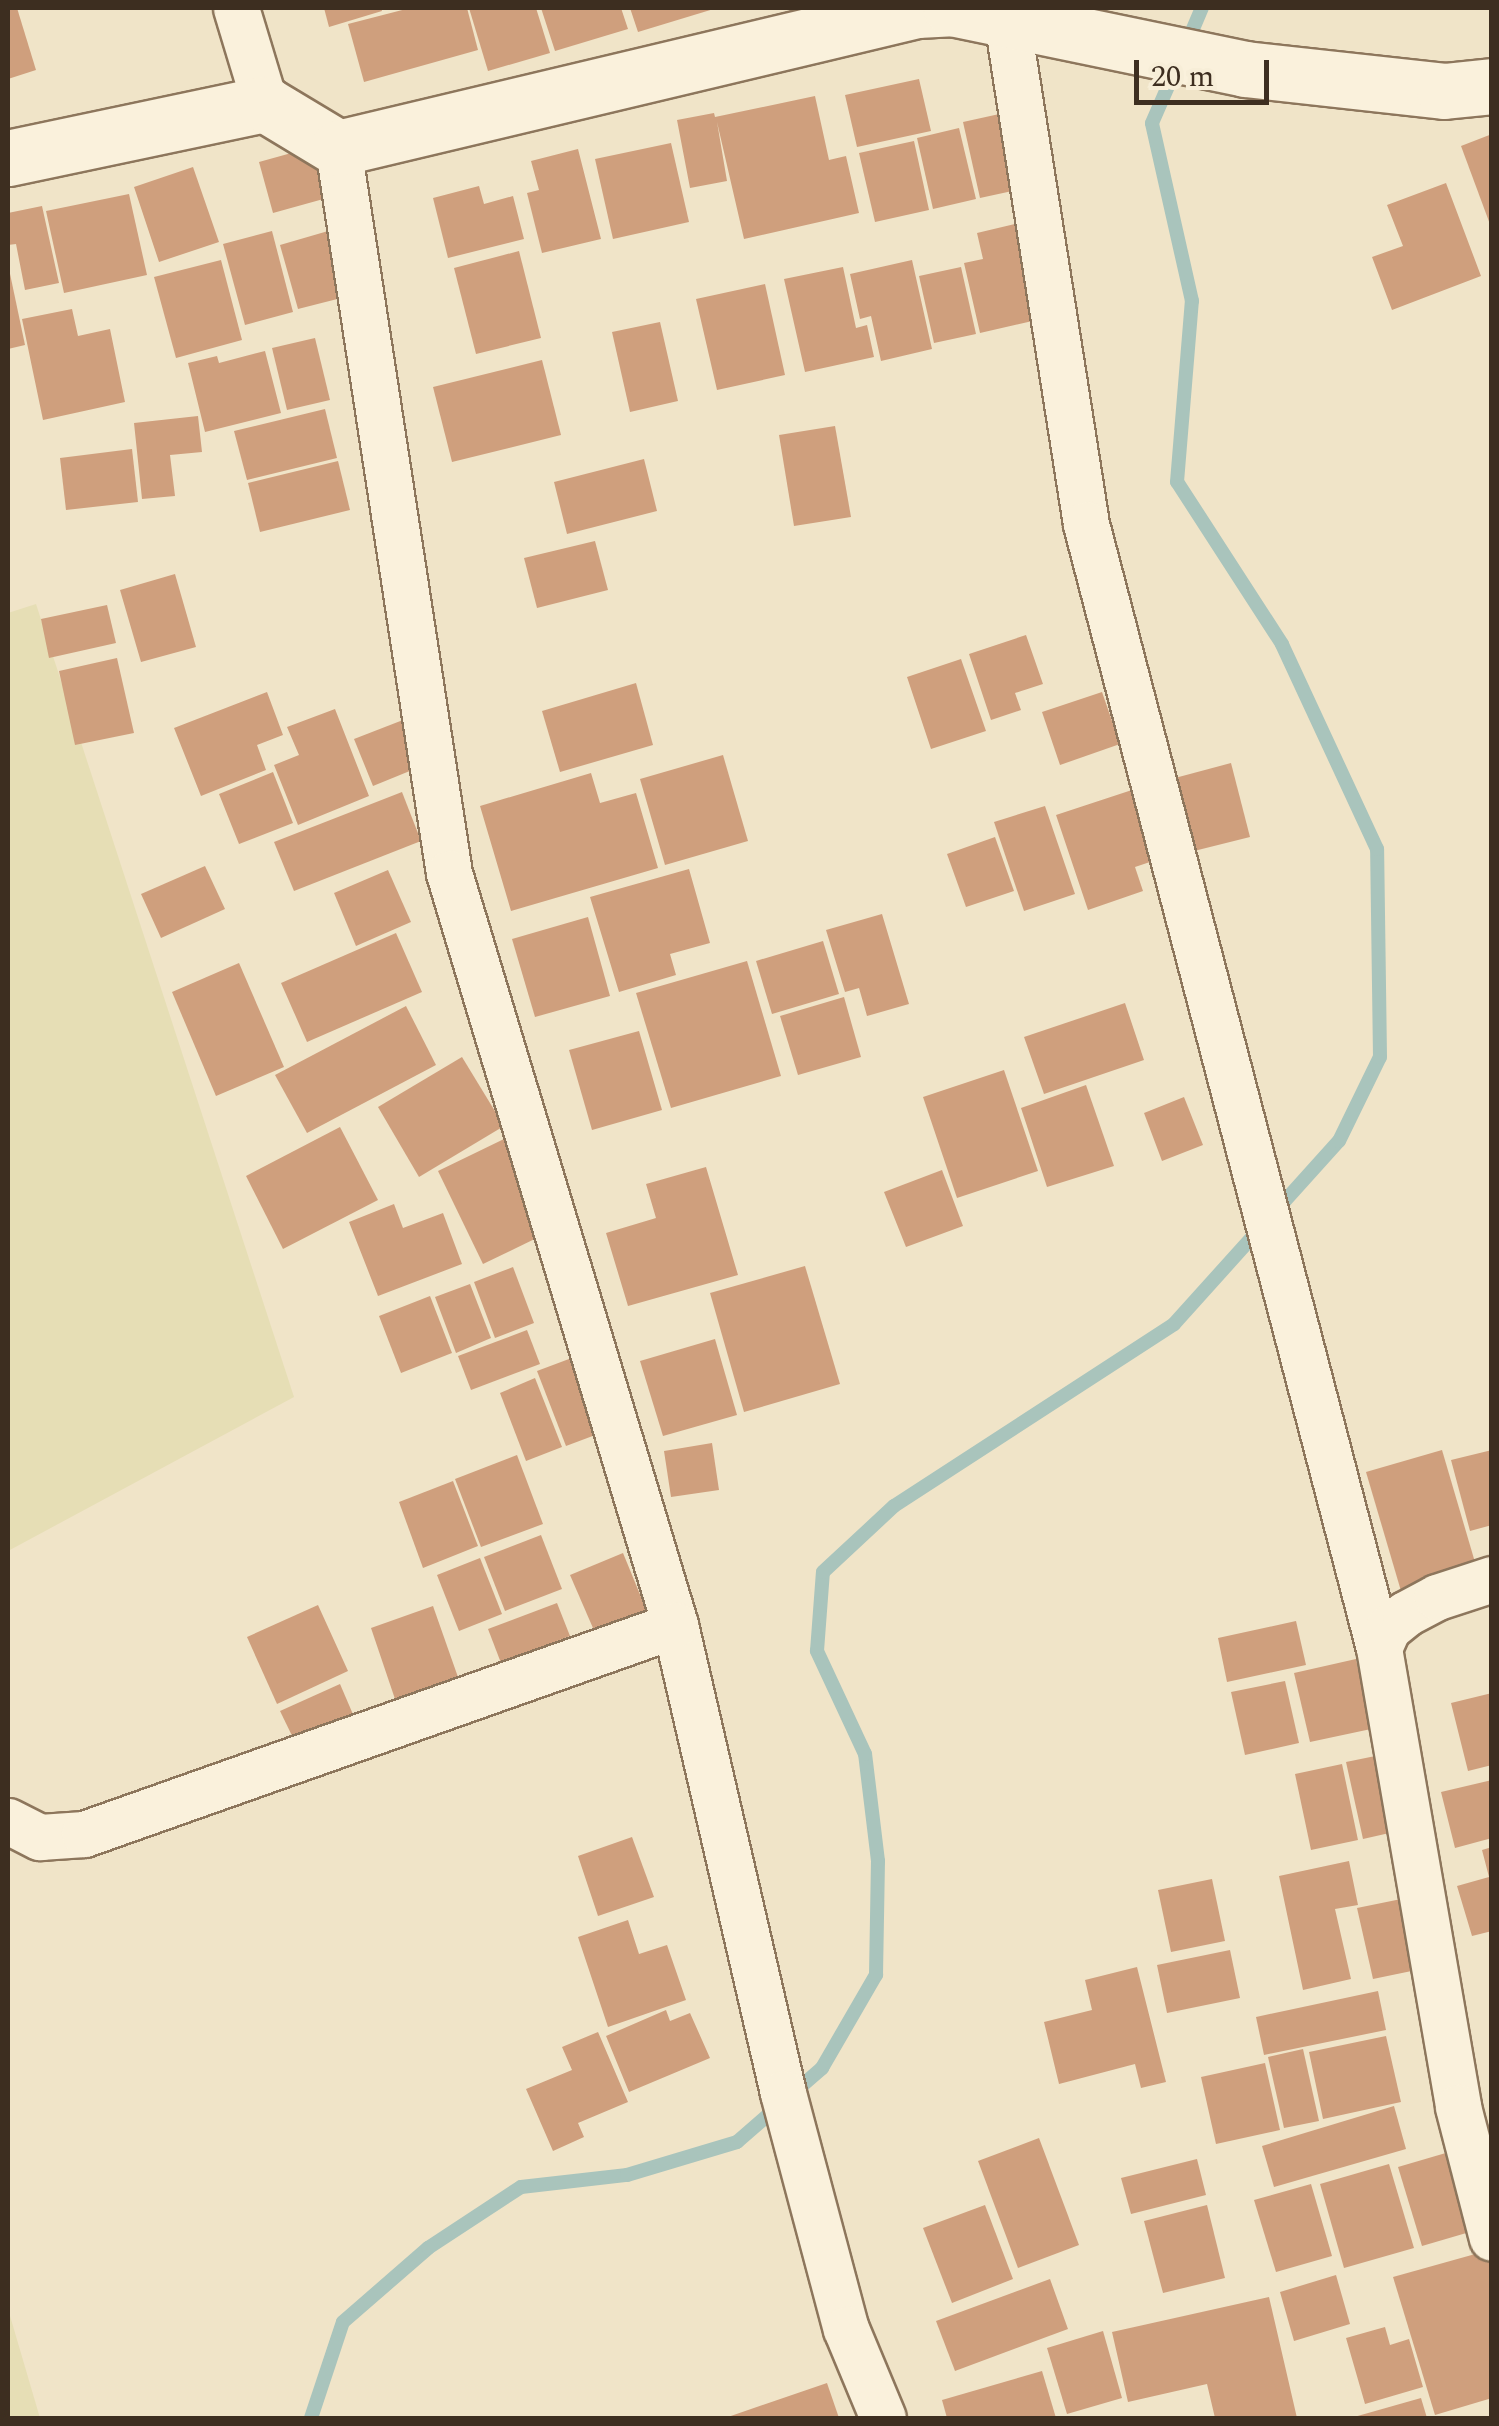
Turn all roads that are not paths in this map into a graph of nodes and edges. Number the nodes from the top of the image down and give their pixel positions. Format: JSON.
{"nodes":[{"id":1,"x":236,"y":8,"type":"edge"},
{"id":2,"x":1004,"y":14,"type":"edge"},
{"id":3,"x":1492,"y":86,"type":"edge"},
{"id":4,"x":265,"y":104,"type":"junction"},
{"id":5,"x":338,"y":148,"type":"junction"},
{"id":6,"x":8,"y":158,"type":"edge"},
{"id":7,"x":1492,"y":1579,"type":"edge"},
{"id":8,"x":675,"y":1624,"type":"junction"},
{"id":9,"x":1379,"y":1648,"type":"junction"},
{"id":10,"x":8,"y":1821,"type":"edge"},
{"id":11,"x":1492,"y":2238,"type":"edge"},
{"id":12,"x":883,"y":2418,"type":"edge"}],
"edges":[{"from":1,"to":4,"type":"street"},
{"from":2,"to":3,"type":"street"},
{"from":2,"to":5,"type":"street"},
{"from":2,"to":9,"type":"street"},
{"from":4,"to":5,"type":"street"},
{"from":4,"to":6,"type":"street"},
{"from":5,"to":8,"type":"street"},
{"from":7,"to":9,"type":"street"},
{"from":8,"to":10,"type":"street"},
{"from":8,"to":12,"type":"street"},
{"from":9,"to":11,"type":"street"}]}
